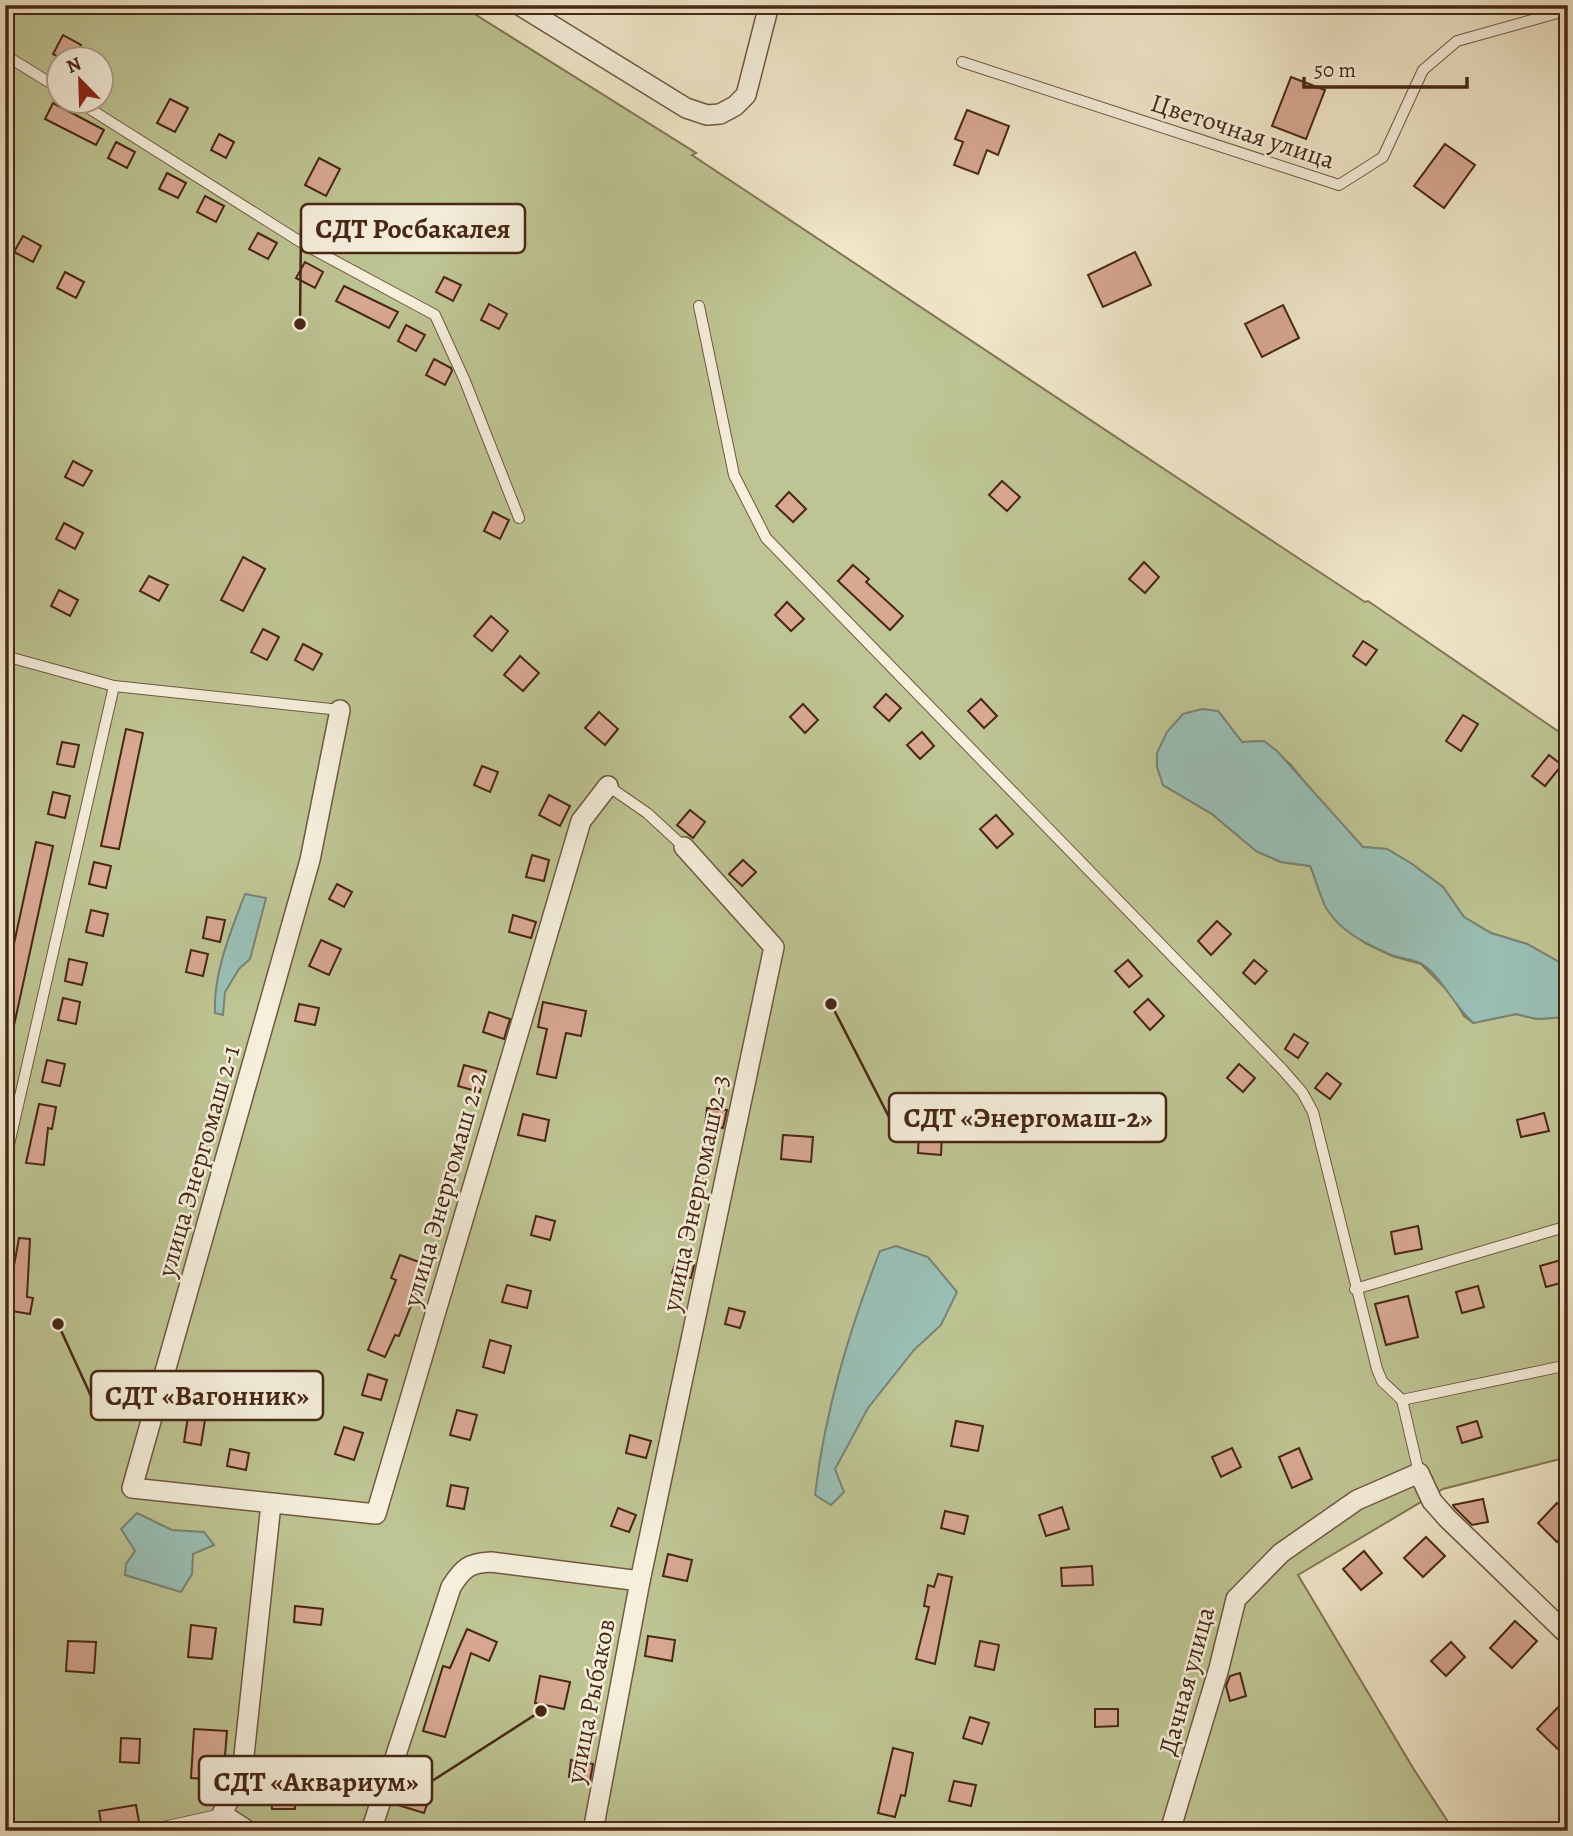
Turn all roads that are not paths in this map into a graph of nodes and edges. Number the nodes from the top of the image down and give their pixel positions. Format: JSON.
{"nodes":[{"id":1,"x":519,"y":5,"type":"edge"},
{"id":2,"x":769,"y":5,"type":"edge"},
{"id":3,"x":1568,"y":10,"type":"edge"},
{"id":4,"x":5,"y":55,"type":"edge"},
{"id":5,"x":962,"y":62,"type":"dead end"},
{"id":6,"x":46,"y":80,"type":"edge"},
{"id":7,"x":101,"y":116,"type":"edge"},
{"id":8,"x":699,"y":306,"type":"dead end"},
{"id":9,"x":519,"y":518,"type":"dead end"},
{"id":10,"x":5,"y":656,"type":"edge"},
{"id":11,"x":114,"y":686,"type":"junction"},
{"id":12,"x":340,"y":710,"type":"joint"},
{"id":13,"x":608,"y":786,"type":"joint"},
{"id":14,"x":684,"y":847,"type":"joint"},
{"id":15,"x":5,"y":1162,"type":"edge"},
{"id":16,"x":1568,"y":1226,"type":"edge"},
{"id":17,"x":1356,"y":1289,"type":"junction"},
{"id":18,"x":1568,"y":1365,"type":"edge"},
{"id":19,"x":1402,"y":1400,"type":"junction"},
{"id":20,"x":1419,"y":1473,"type":"junction"},
{"id":21,"x":271,"y":1504,"type":"junction"},
{"id":22,"x":640,"y":1581,"type":"junction"},
{"id":23,"x":1568,"y":1634,"type":"edge"},
{"id":24,"x":222,"y":1814,"type":"junction"},
{"id":25,"x":145,"y":1831,"type":"edge"},
{"id":26,"x":248,"y":1831,"type":"edge"},
{"id":27,"x":371,"y":1831,"type":"edge"},
{"id":28,"x":593,"y":1831,"type":"edge"},
{"id":29,"x":1170,"y":1831,"type":"edge"}],
"edges":[{"from":1,"to":2,"type":"street"},
{"from":3,"to":5,"type":"lane","name":"Цветочная улица"},
{"from":4,"to":6,"type":"lane"},
{"from":7,"to":9,"type":"lane"},
{"from":8,"to":17,"type":"lane"},
{"from":10,"to":11,"type":"lane"},
{"from":11,"to":12,"type":"lane"},
{"from":11,"to":15,"type":"lane"},
{"from":12,"to":21,"type":"street","name":"улица Энергомаш 2-1"},
{"from":13,"to":14,"type":"lane"},
{"from":13,"to":21,"type":"street","name":"улица Энергомаш 2-2"},
{"from":14,"to":22,"type":"street","name":"улица Энергомаш 2-3"},
{"from":16,"to":17,"type":"lane"},
{"from":17,"to":19,"type":"lane"},
{"from":18,"to":19,"type":"lane"},
{"from":19,"to":20,"type":"lane"},
{"from":20,"to":23,"type":"street"},
{"from":20,"to":29,"type":"street","name":"Дачная улица"},
{"from":21,"to":24,"type":"street"},
{"from":22,"to":27,"type":"street"},
{"from":22,"to":28,"type":"street","name":"улица Рыбаков"},
{"from":24,"to":25,"type":"lane"},
{"from":24,"to":26,"type":"street"}]}
